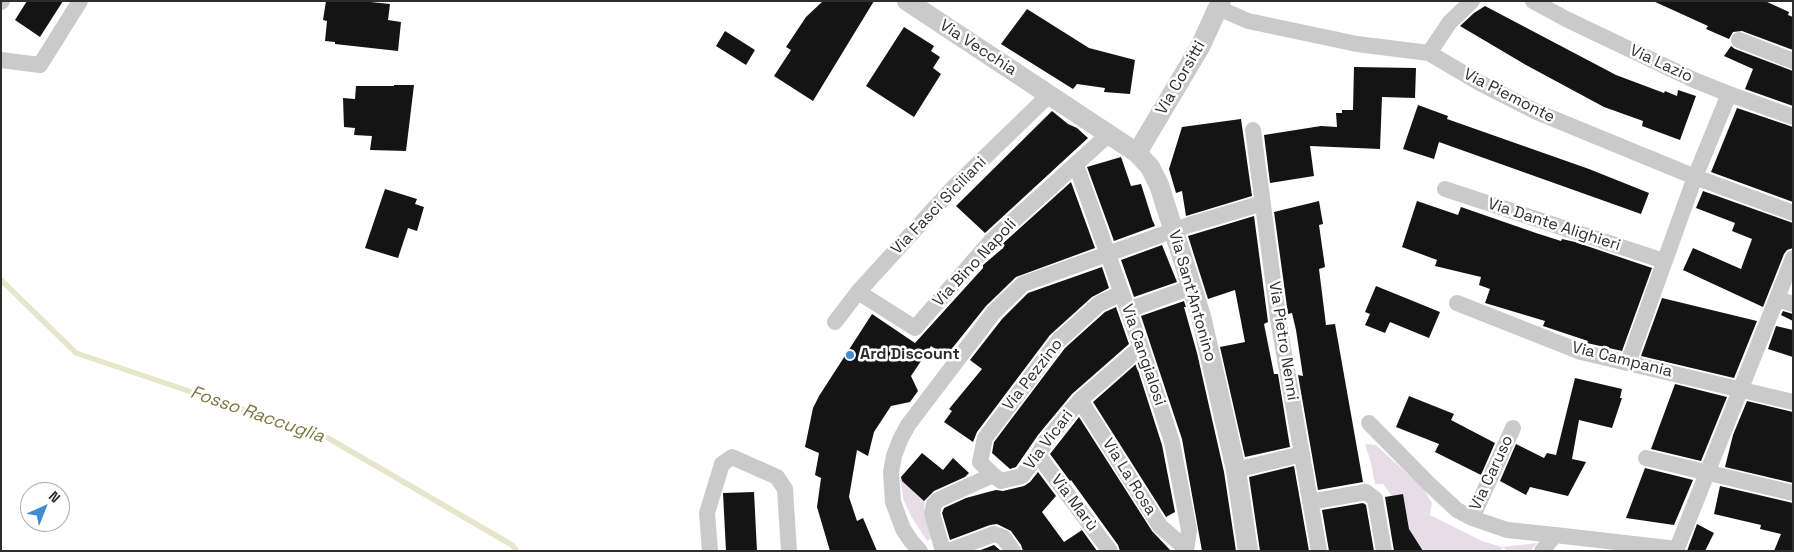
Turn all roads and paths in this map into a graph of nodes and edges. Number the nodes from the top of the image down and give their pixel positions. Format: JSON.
{"nodes":[{"id":1,"x":80,"y":1,"type":"edge"},
{"id":2,"x":907,"y":1,"type":"edge"},
{"id":3,"x":1472,"y":1,"type":"edge"},
{"id":4,"x":1533,"y":1,"type":"edge"},
{"id":5,"x":1219,"y":5,"type":"edge"},
{"id":6,"x":1739,"y":40,"type":"dead end"},
{"id":7,"x":1429,"y":53,"type":"junction"},
{"id":8,"x":1,"y":60,"type":"edge"},
{"id":9,"x":1793,"y":61,"type":"edge"},
{"id":10,"x":1729,"y":94,"type":"junction"},
{"id":11,"x":1049,"y":95,"type":"junction"},
{"id":12,"x":1793,"y":117,"type":"edge"},
{"id":13,"x":1253,"y":130,"type":"dead end"},
{"id":14,"x":1109,"y":134,"type":"junction"},
{"id":15,"x":1137,"y":153,"type":"junction"},
{"id":16,"x":1076,"y":165,"type":"junction"},
{"id":17,"x":1695,"y":177,"type":"junction"},
{"id":18,"x":1445,"y":189,"type":"dead end"},
{"id":19,"x":1263,"y":203,"type":"junction"},
{"id":20,"x":1793,"y":213,"type":"edge"},
{"id":21,"x":1174,"y":232,"type":"junction"},
{"id":22,"x":1108,"y":254,"type":"junction"},
{"id":23,"x":1793,"y":258,"type":"edge"},
{"id":24,"x":1664,"y":261,"type":"junction"},
{"id":25,"x":1192,"y":287,"type":"junction"},
{"id":26,"x":858,"y":292,"type":"junction"},
{"id":27,"x":1121,"y":293,"type":"junction"},
{"id":28,"x":1776,"y":299,"type":"junction"},
{"id":29,"x":1457,"y":303,"type":"dead end"},
{"id":30,"x":1793,"y":304,"type":"edge"},
{"id":31,"x":1128,"y":310,"type":"junction"},
{"id":32,"x":835,"y":322,"type":"dead end"},
{"id":33,"x":1141,"y":347,"type":"junction"},
{"id":34,"x":1628,"y":363,"type":"junction"},
{"id":35,"x":1740,"y":390,"type":"junction"},
{"id":36,"x":1080,"y":400,"type":"junction"},
{"id":37,"x":1793,"y":402,"type":"edge"},
{"id":38,"x":1368,"y":422,"type":"dead end"},
{"id":39,"x":1513,"y":428,"type":"dead end"},
{"id":40,"x":1038,"y":454,"type":"junction"},
{"id":41,"x":1302,"y":454,"type":"junction"},
{"id":42,"x":1646,"y":458,"type":"dead end"},
{"id":43,"x":1236,"y":470,"type":"junction"},
{"id":44,"x":1707,"y":472,"type":"junction"},
{"id":45,"x":993,"y":475,"type":"junction"},
{"id":46,"x":1793,"y":493,"type":"edge"},
{"id":47,"x":1310,"y":502,"type":"junction"},
{"id":48,"x":1472,"y":518,"type":"junction"},
{"id":49,"x":1555,"y":535,"type":"junction"},
{"id":50,"x":1621,"y":547,"type":"edge"},
{"id":51,"x":1186,"y":550,"type":"edge"},
{"id":52,"x":1676,"y":550,"type":"edge"},
{"id":53,"x":710,"y":551,"type":"edge"},
{"id":54,"x":790,"y":551,"type":"edge"},
{"id":55,"x":920,"y":551,"type":"edge"},
{"id":56,"x":943,"y":551,"type":"edge"},
{"id":57,"x":949,"y":551,"type":"edge"},
{"id":58,"x":1013,"y":551,"type":"edge"},
{"id":59,"x":1110,"y":551,"type":"edge"},
{"id":60,"x":1248,"y":551,"type":"edge"},
{"id":61,"x":1319,"y":551,"type":"edge"},
{"id":62,"x":1384,"y":551,"type":"edge"},
{"id":63,"x":1542,"y":551,"type":"edge"}],
"edges":[{"from":1,"to":8,"type":"street"},
{"from":2,"to":11,"type":"street","name":"Via Vecchia"},
{"from":3,"to":7,"type":"street"},
{"from":4,"to":10,"type":"street","name":"Via Lazio"},
{"from":5,"to":7,"type":"street","name":"Via Piemonte"},
{"from":5,"to":15,"type":"street","name":"Via Corsitti"},
{"from":6,"to":9,"type":"street"},
{"from":7,"to":17,"type":"street","name":"Via Piemonte"},
{"from":10,"to":12,"type":"street","name":"Via Lazio"},
{"from":10,"to":17,"type":"street"},
{"from":11,"to":14,"type":"street","name":"Via Sant'Antonino"},
{"from":11,"to":26,"type":"street","name":"Via Fasci Siciliani"},
{"from":13,"to":19,"type":"street","name":"Via Pietro Nenni"},
{"from":14,"to":15,"type":"street","name":"Via Sant'Antonino"},
{"from":14,"to":16,"type":"street","name":"Via Bino Napoli"},
{"from":15,"to":21,"type":"street","name":"Via Sant'Antonino"},
{"from":16,"to":22,"type":"street","name":"Via Cangialosi"},
{"from":16,"to":26,"type":"street","name":"Via Bino Napoli"},
{"from":17,"to":20,"type":"street","name":"Via Piemonte"},
{"from":17,"to":24,"type":"street"},
{"from":18,"to":24,"type":"street","name":"Via Dante Alighieri"},
{"from":19,"to":21,"type":"street"},
{"from":19,"to":41,"type":"street","name":"Via Pietro Nenni"},
{"from":21,"to":22,"type":"street"},
{"from":21,"to":25,"type":"street","name":"Via Sant'Antonino"},
{"from":22,"to":27,"type":"street","name":"Via Cangialosi"},
{"from":22,"to":55,"type":"street"},
{"from":23,"to":28,"type":"street"},
{"from":24,"to":34,"type":"street"},
{"from":25,"to":31,"type":"street"},
{"from":25,"to":43,"type":"street","name":"Via Sant'Antonino"},
{"from":26,"to":32,"type":"street","name":"Via Fasci Siciliani"},
{"from":27,"to":31,"type":"street","name":"Via Cangialosi"},
{"from":27,"to":45,"type":"street","name":"Via Pezzino"},
{"from":28,"to":30,"type":"street"},
{"from":28,"to":35,"type":"street"},
{"from":29,"to":34,"type":"street","name":"Via Campania"},
{"from":31,"to":33,"type":"street","name":"Via Cangialosi"},
{"from":33,"to":36,"type":"street","name":"Via Vicari"},
{"from":33,"to":51,"type":"street","name":"Via Cangialosi"},
{"from":34,"to":35,"type":"street","name":"Via Campania"},
{"from":35,"to":37,"type":"street","name":"Via Campania"},
{"from":35,"to":44,"type":"street"},
{"from":36,"to":40,"type":"street","name":"Via Vicari"},
{"from":36,"to":51,"type":"street","name":"Via La Rosa"},
{"from":38,"to":48,"type":"street"},
{"from":39,"to":48,"type":"street","name":"Via Caruso"},
{"from":40,"to":45,"type":"street","name":"Via Vicari"},
{"from":40,"to":59,"type":"street","name":"Via Marù"},
{"from":41,"to":43,"type":"street"},
{"from":41,"to":47,"type":"street","name":"Via Pietro Nenni"},
{"from":42,"to":44,"type":"street"},
{"from":43,"to":60,"type":"street","name":"Via Sant'Antonino"},
{"from":44,"to":46,"type":"street"},
{"from":44,"to":52,"type":"street"},
{"from":45,"to":56,"type":"street"},
{"from":47,"to":61,"type":"street","name":"Via Pietro Nenni"},
{"from":47,"to":62,"type":"street"},
{"from":48,"to":49,"type":"street"},
{"from":49,"to":50,"type":"street"},
{"from":49,"to":63,"type":"street"},
{"from":50,"to":52,"type":"street"},
{"from":53,"to":54,"type":"street"},
{"from":57,"to":58,"type":"street"}]}
